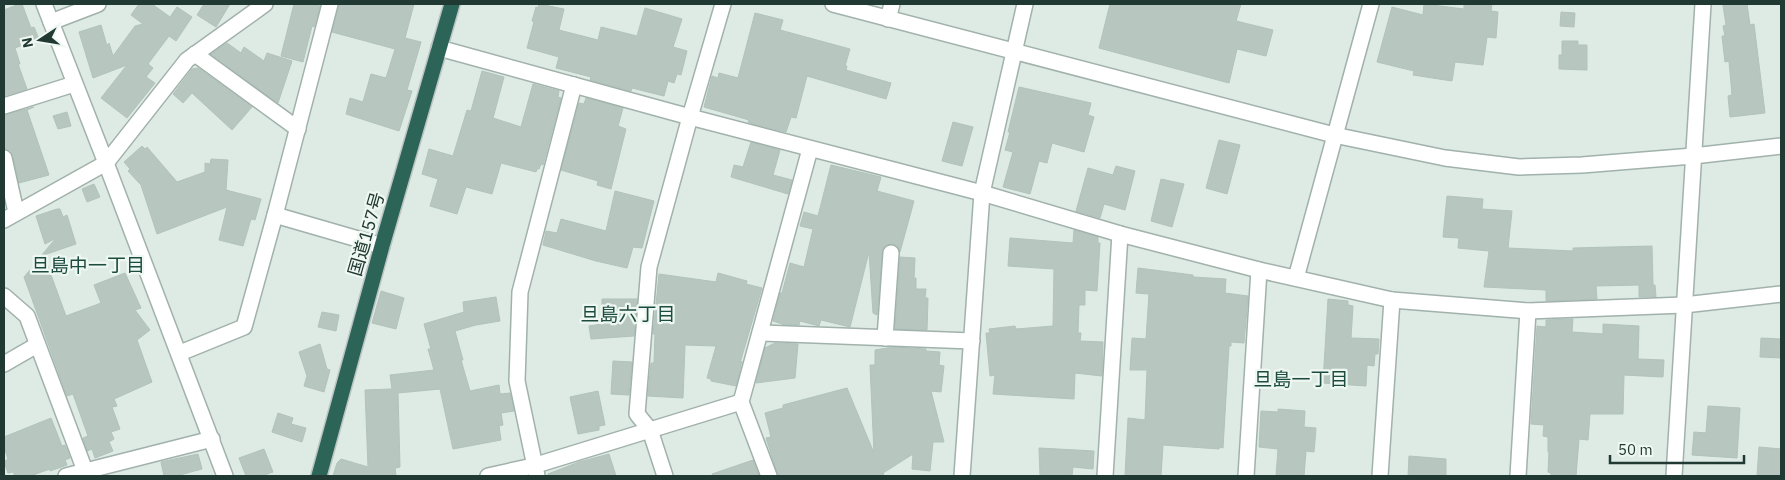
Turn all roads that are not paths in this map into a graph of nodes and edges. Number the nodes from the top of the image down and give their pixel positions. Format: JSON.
{"nodes":[{"id":1,"x":44,"y":4,"type":"edge"},
{"id":2,"x":98,"y":4,"type":"edge"},
{"id":3,"x":264,"y":4,"type":"edge"},
{"id":4,"x":330,"y":4,"type":"edge"},
{"id":5,"x":452,"y":4,"type":"edge"},
{"id":6,"x":723,"y":4,"type":"edge"},
{"id":7,"x":833,"y":4,"type":"edge"},
{"id":8,"x":892,"y":4,"type":"edge"},
{"id":9,"x":1025,"y":4,"type":"edge"},
{"id":10,"x":1371,"y":4,"type":"edge"},
{"id":11,"x":1703,"y":4,"type":"edge"},
{"id":12,"x":888,"y":19,"type":"junction"},
{"id":13,"x":51,"y":22,"type":"junction"},
{"id":14,"x":439,"y":48,"type":"junction"},
{"id":15,"x":1015,"y":52,"type":"junction"},
{"id":16,"x":194,"y":54,"type":"junction"},
{"id":17,"x":74,"y":84,"type":"junction"},
{"id":18,"x":574,"y":85,"type":"junction"},
{"id":19,"x":4,"y":106,"type":"edge"},
{"id":20,"x":690,"y":117,"type":"junction"},
{"id":21,"x":298,"y":129,"type":"junction"},
{"id":22,"x":1334,"y":135,"type":"junction"},
{"id":23,"x":1781,"y":146,"type":"edge"},
{"id":24,"x":810,"y":149,"type":"junction"},
{"id":25,"x":1693,"y":156,"type":"junction"},
{"id":26,"x":4,"y":158,"type":"edge"},
{"id":27,"x":106,"y":163,"type":"junction"},
{"id":28,"x":982,"y":193,"type":"junction"},
{"id":29,"x":275,"y":215,"type":"junction"},
{"id":30,"x":10,"y":216,"type":"edge"},
{"id":31,"x":1120,"y":234,"type":"junction"},
{"id":32,"x":382,"y":246,"type":"junction"},
{"id":33,"x":891,"y":253,"type":"dead end"},
{"id":34,"x":1259,"y":270,"type":"junction"},
{"id":35,"x":1296,"y":278,"type":"junction"},
{"id":36,"x":1781,"y":294,"type":"edge"},
{"id":37,"x":4,"y":296,"type":"edge"},
{"id":38,"x":1392,"y":300,"type":"junction"},
{"id":39,"x":1684,"y":305,"type":"junction"},
{"id":40,"x":1528,"y":311,"type":"junction"},
{"id":41,"x":760,"y":333,"type":"junction"},
{"id":42,"x":885,"y":338,"type":"junction"},
{"id":43,"x":972,"y":341,"type":"junction"},
{"id":44,"x":37,"y":344,"type":"junction"},
{"id":45,"x":180,"y":353,"type":"junction"},
{"id":46,"x":4,"y":364,"type":"edge"},
{"id":47,"x":741,"y":402,"type":"junction"},
{"id":48,"x":650,"y":430,"type":"junction"},
{"id":49,"x":212,"y":439,"type":"junction"},
{"id":50,"x":535,"y":471,"type":"edge"},
{"id":51,"x":86,"y":473,"type":"edge"},
{"id":52,"x":66,"y":476,"type":"edge"},
{"id":53,"x":225,"y":476,"type":"edge"},
{"id":54,"x":319,"y":476,"type":"edge"},
{"id":55,"x":488,"y":476,"type":"edge"},
{"id":56,"x":666,"y":476,"type":"edge"},
{"id":57,"x":769,"y":476,"type":"edge"},
{"id":58,"x":959,"y":476,"type":"edge"},
{"id":59,"x":1105,"y":476,"type":"edge"},
{"id":60,"x":1246,"y":476,"type":"edge"},
{"id":61,"x":1380,"y":476,"type":"edge"},
{"id":62,"x":1518,"y":476,"type":"edge"},
{"id":63,"x":1674,"y":476,"type":"edge"}],
"edges":[{"from":1,"to":13,"type":"street"},
{"from":2,"to":13,"type":"street"},
{"from":3,"to":16,"type":"street"},
{"from":4,"to":21,"type":"street"},
{"from":5,"to":14,"type":"highway","name":"国道157号"},
{"from":6,"to":20,"type":"street"},
{"from":7,"to":12,"type":"street"},
{"from":8,"to":12,"type":"street"},
{"from":9,"to":15,"type":"street"},
{"from":10,"to":22,"type":"street"},
{"from":11,"to":25,"type":"street"},
{"from":12,"to":15,"type":"street"},
{"from":13,"to":17,"type":"street"},
{"from":14,"to":18,"type":"street"},
{"from":14,"to":32,"type":"highway","name":"国道157号"},
{"from":15,"to":22,"type":"street"},
{"from":15,"to":28,"type":"street"},
{"from":16,"to":21,"type":"street"},
{"from":16,"to":27,"type":"street"},
{"from":17,"to":19,"type":"street"},
{"from":17,"to":27,"type":"street"},
{"from":18,"to":20,"type":"street"},
{"from":18,"to":50,"type":"street"},
{"from":20,"to":24,"type":"street"},
{"from":20,"to":48,"type":"street"},
{"from":21,"to":29,"type":"street"},
{"from":22,"to":25,"type":"street"},
{"from":22,"to":35,"type":"street"},
{"from":23,"to":25,"type":"street"},
{"from":24,"to":28,"type":"street"},
{"from":24,"to":41,"type":"street"},
{"from":25,"to":39,"type":"street"},
{"from":26,"to":30,"type":"street"},
{"from":27,"to":30,"type":"street"},
{"from":27,"to":45,"type":"street"},
{"from":28,"to":31,"type":"street"},
{"from":28,"to":43,"type":"street"},
{"from":29,"to":32,"type":"street"},
{"from":29,"to":45,"type":"street"},
{"from":31,"to":34,"type":"street"},
{"from":31,"to":59,"type":"street"},
{"from":32,"to":54,"type":"highway","name":"国道157号"},
{"from":33,"to":42,"type":"street"},
{"from":34,"to":35,"type":"street"},
{"from":34,"to":60,"type":"street"},
{"from":35,"to":38,"type":"street"},
{"from":36,"to":39,"type":"street"},
{"from":37,"to":44,"type":"street"},
{"from":38,"to":40,"type":"street"},
{"from":38,"to":61,"type":"street"},
{"from":39,"to":40,"type":"street"},
{"from":39,"to":63,"type":"street"},
{"from":40,"to":62,"type":"street"},
{"from":41,"to":42,"type":"street"},
{"from":41,"to":47,"type":"street"},
{"from":42,"to":43,"type":"street"},
{"from":43,"to":58,"type":"street"},
{"from":44,"to":46,"type":"street"},
{"from":44,"to":51,"type":"street"},
{"from":45,"to":49,"type":"street"},
{"from":47,"to":48,"type":"street"},
{"from":47,"to":57,"type":"street"},
{"from":48,"to":50,"type":"street"},
{"from":48,"to":56,"type":"street"},
{"from":49,"to":51,"type":"street"},
{"from":49,"to":53,"type":"street"},
{"from":50,"to":55,"type":"street"},
{"from":51,"to":52,"type":"street"}]}
